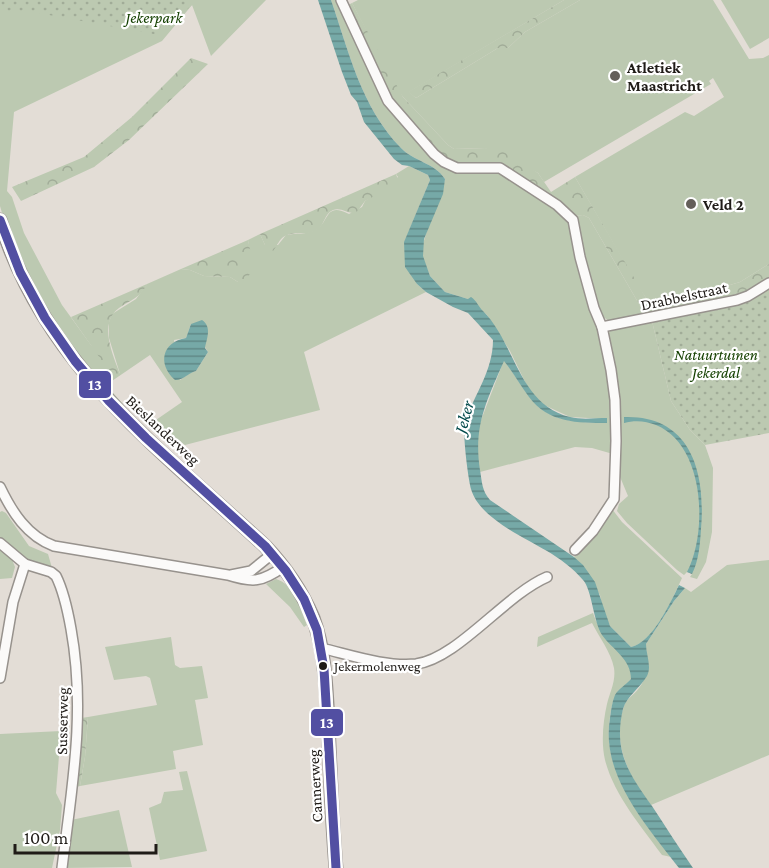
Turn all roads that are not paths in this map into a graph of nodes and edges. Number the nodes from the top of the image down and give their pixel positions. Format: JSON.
{"nodes":[{"id":1,"x":341,"y":0,"type":"edge"},
{"id":2,"x":0,"y":220,"type":"edge"},
{"id":3,"x":769,"y":283,"type":"edge"},
{"id":4,"x":602,"y":327,"type":"junction"},
{"id":5,"x":1,"y":492,"type":"edge"},
{"id":6,"x":0,"y":543,"type":"edge"},
{"id":7,"x":575,"y":550,"type":"dead end"},
{"id":8,"x":273,"y":554,"type":"junction"},
{"id":9,"x":25,"y":564,"type":"junction"},
{"id":10,"x":283,"y":567,"type":"junction"},
{"id":11,"x":228,"y":575,"type":"junction"},
{"id":12,"x":547,"y":577,"type":"dead end"},
{"id":13,"x":321,"y":648,"type":"junction"},
{"id":14,"x":0,"y":678,"type":"edge"},
{"id":15,"x":62,"y":868,"type":"edge"},
{"id":16,"x":336,"y":868,"type":"edge"}],
"edges":[{"from":1,"to":4,"type":"street"},
{"from":2,"to":8,"type":"main road","name":"Bieslanderweg"},
{"from":3,"to":4,"type":"street","name":"Drabbelstraat"},
{"from":4,"to":7,"type":"street"},
{"from":5,"to":11,"type":"street"},
{"from":6,"to":9,"type":"street"},
{"from":8,"to":10,"type":"main road","name":"Cannerweg"},
{"from":8,"to":11,"type":"street"},
{"from":9,"to":14,"type":"street"},
{"from":9,"to":15,"type":"street","name":"Susserweg"},
{"from":10,"to":11,"type":"street"},
{"from":10,"to":13,"type":"main road","name":"Cannerweg"},
{"from":12,"to":13,"type":"street"},
{"from":13,"to":16,"type":"main road","name":"Cannerweg"}]}
